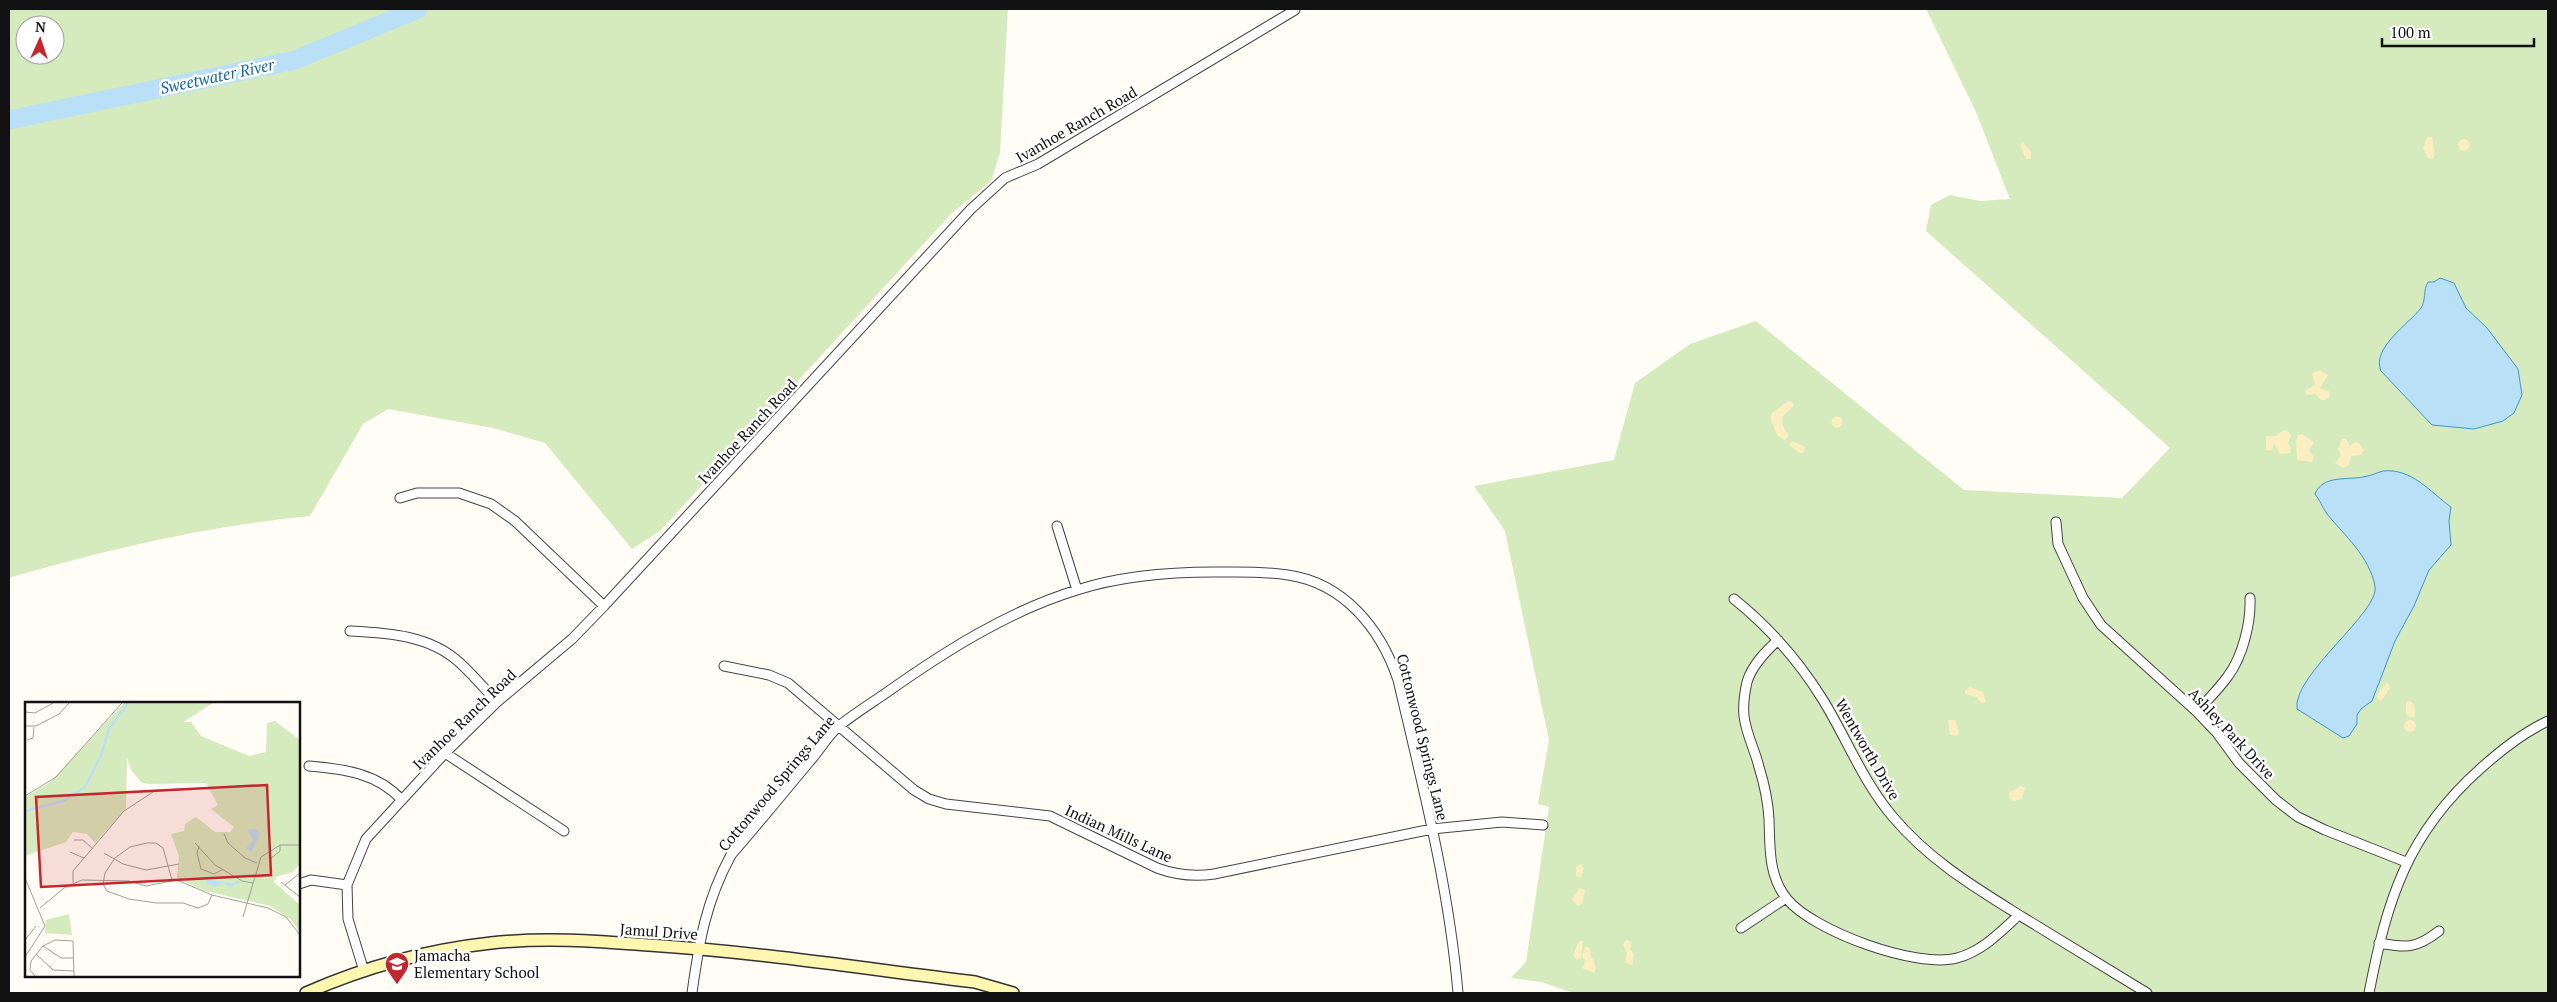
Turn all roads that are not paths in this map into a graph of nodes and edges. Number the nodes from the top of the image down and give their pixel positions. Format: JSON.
{"nodes":[{"id":1,"x":1295,"y":10,"type":"dead end"},
{"id":2,"x":400,"y":498,"type":"dead end"},
{"id":3,"x":2056,"y":522,"type":"dead end"},
{"id":4,"x":1057,"y":526,"type":"dead end"},
{"id":5,"x":1077,"y":590,"type":"junction"},
{"id":6,"x":2250,"y":598,"type":"dead end"},
{"id":7,"x":1734,"y":599,"type":"dead end"},
{"id":8,"x":604,"y":606,"type":"junction"},
{"id":9,"x":350,"y":632,"type":"dead end"},
{"id":10,"x":1778,"y":640,"type":"junction"},
{"id":11,"x":724,"y":666,"type":"dead end"},
{"id":12,"x":498,"y":702,"type":"junction"},
{"id":13,"x":2197,"y":712,"type":"junction"},
{"id":14,"x":2548,"y":721,"type":"edge"},
{"id":15,"x":837,"y":727,"type":"junction"},
{"id":16,"x":444,"y":753,"type":"junction"},
{"id":17,"x":309,"y":766,"type":"dead end"},
{"id":18,"x":402,"y":800,"type":"junction"},
{"id":19,"x":1543,"y":825,"type":"dead end"},
{"id":20,"x":1432,"y":829,"type":"junction"},
{"id":21,"x":564,"y":830,"type":"dead end"},
{"id":22,"x":2406,"y":862,"type":"junction"},
{"id":23,"x":300,"y":884,"type":"edge"},
{"id":24,"x":348,"y":885,"type":"junction"},
{"id":25,"x":1786,"y":898,"type":"junction"},
{"id":26,"x":2019,"y":915,"type":"junction"},
{"id":27,"x":1740,"y":928,"type":"dead end"},
{"id":28,"x":2438,"y":931,"type":"dead end"},
{"id":29,"x":2379,"y":942,"type":"junction"},
{"id":30,"x":698,"y":948,"type":"junction"},
{"id":31,"x":364,"y":971,"type":"junction"},
{"id":32,"x":306,"y":993,"type":"edge"},
{"id":33,"x":692,"y":993,"type":"edge"},
{"id":34,"x":1013,"y":993,"type":"edge"},
{"id":35,"x":1458,"y":993,"type":"edge"},
{"id":36,"x":2147,"y":993,"type":"edge"},
{"id":37,"x":2369,"y":993,"type":"edge"}],
"edges":[{"from":1,"to":8,"type":"street","name":"Ivanhoe Ranch Road"},
{"from":2,"to":8,"type":"street"},
{"from":3,"to":13,"type":"street","name":"Ashley Park Drive"},
{"from":4,"to":5,"type":"street"},
{"from":5,"to":15,"type":"street","name":"Cottonwood Springs Lane"},
{"from":5,"to":20,"type":"street","name":"Cottonwood Springs Lane"},
{"from":6,"to":13,"type":"street"},
{"from":7,"to":10,"type":"street","name":"Wentworth Drive"},
{"from":8,"to":12,"type":"street","name":"Ivanhoe Ranch Road"},
{"from":9,"to":12,"type":"street"},
{"from":10,"to":25,"type":"street"},
{"from":10,"to":26,"type":"street","name":"Wentworth Drive"},
{"from":11,"to":15,"type":"street","name":"Indian Mills Lane"},
{"from":12,"to":16,"type":"street","name":"Ivanhoe Ranch Road"},
{"from":13,"to":22,"type":"street","name":"Ashley Park Drive"},
{"from":14,"to":22,"type":"street"},
{"from":15,"to":20,"type":"street","name":"Indian Mills Lane"},
{"from":15,"to":30,"type":"street","name":"Cottonwood Springs Lane"},
{"from":16,"to":18,"type":"street","name":"Ivanhoe Ranch Road"},
{"from":16,"to":21,"type":"street"},
{"from":17,"to":18,"type":"street"},
{"from":18,"to":24,"type":"street","name":"Ivanhoe Ranch Road"},
{"from":19,"to":20,"type":"street","name":"Indian Mills Lane"},
{"from":20,"to":35,"type":"street","name":"Cottonwood Springs Lane"},
{"from":22,"to":29,"type":"street"},
{"from":23,"to":24,"type":"street"},
{"from":24,"to":31,"type":"street","name":"Ivanhoe Ranch Road"},
{"from":25,"to":26,"type":"street"},
{"from":25,"to":27,"type":"street"},
{"from":26,"to":36,"type":"street","name":"Wentworth Drive"},
{"from":28,"to":29,"type":"street"},
{"from":29,"to":37,"type":"street"},
{"from":30,"to":31,"type":"street","name":"Jamul Drive"},
{"from":30,"to":33,"type":"street","name":"Cottonwood Springs Lane"},
{"from":30,"to":34,"type":"street","name":"Jamul Drive"},
{"from":31,"to":32,"type":"street","name":"Jamul Drive"}]}
